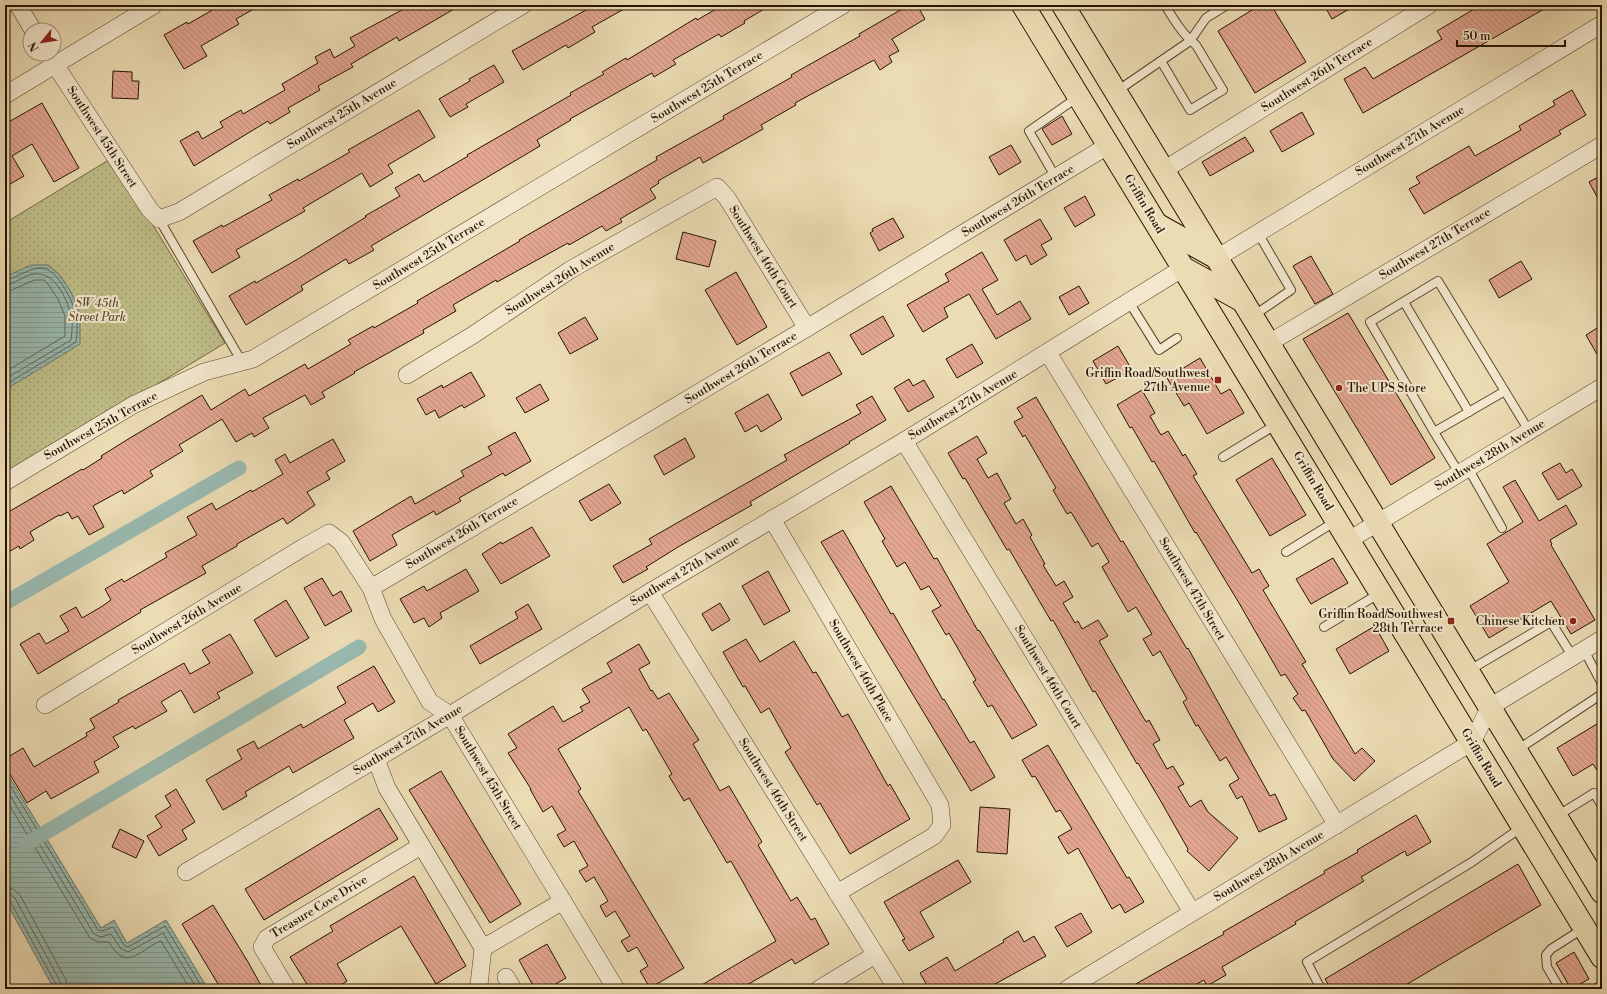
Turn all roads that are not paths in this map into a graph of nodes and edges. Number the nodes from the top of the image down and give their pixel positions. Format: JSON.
{"nodes":[{"id":1,"x":18,"y":5,"type":"edge"},
{"id":2,"x":154,"y":5,"type":"edge"},
{"id":3,"x":523,"y":5,"type":"edge"},
{"id":4,"x":843,"y":5,"type":"edge"},
{"id":5,"x":1023,"y":5,"type":"edge"},
{"id":6,"x":1064,"y":5,"type":"edge"},
{"id":7,"x":1165,"y":5,"type":"edge"},
{"id":8,"x":1227,"y":5,"type":"edge"},
{"id":9,"x":1429,"y":5,"type":"edge"},
{"id":10,"x":28,"y":22,"type":"edge"},
{"id":11,"x":1602,"y":24,"type":"edge"},
{"id":12,"x":1190,"y":41,"type":"junction"},
{"id":13,"x":62,"y":53,"type":"edge"},
{"id":14,"x":1161,"y":61,"type":"junction"},
{"id":15,"x":47,"y":62,"type":"edge"},
{"id":16,"x":53,"y":62,"type":"edge"},
{"id":17,"x":1116,"y":91,"type":"junction"},
{"id":18,"x":5,"y":95,"type":"edge"},
{"id":19,"x":1079,"y":96,"type":"junction"},
{"id":20,"x":1602,"y":145,"type":"edge"},
{"id":21,"x":1109,"y":146,"type":"junction"},
{"id":22,"x":1164,"y":170,"type":"junction"},
{"id":23,"x":1056,"y":178,"type":"junction"},
{"id":24,"x":717,"y":187,"type":"joint"},
{"id":25,"x":159,"y":219,"type":"junction"},
{"id":26,"x":1157,"y":225,"type":"junction"},
{"id":27,"x":1258,"y":233,"type":"junction"},
{"id":28,"x":1217,"y":258,"type":"junction"},
{"id":29,"x":1183,"y":268,"type":"junction"},
{"id":30,"x":1129,"y":302,"type":"junction"},
{"id":31,"x":1404,"y":302,"type":"junction"},
{"id":32,"x":1248,"y":309,"type":"junction"},
{"id":33,"x":807,"y":328,"type":"junction"},
{"id":34,"x":1177,"y":338,"type":"dead end"},
{"id":35,"x":1269,"y":343,"type":"junction"},
{"id":36,"x":1048,"y":353,"type":"junction"},
{"id":37,"x":242,"y":362,"type":"junction"},
{"id":38,"x":407,"y":375,"type":"dead end"},
{"id":39,"x":1602,"y":387,"type":"edge"},
{"id":40,"x":1505,"y":391,"type":"junction"},
{"id":41,"x":1469,"y":412,"type":"junction"},
{"id":42,"x":1277,"y":423,"type":"junction"},
{"id":43,"x":1529,"y":431,"type":"junction"},
{"id":44,"x":1434,"y":432,"type":"junction"},
{"id":45,"x":904,"y":441,"type":"junction"},
{"id":46,"x":1223,"y":457,"type":"dead end"},
{"id":47,"x":1463,"y":471,"type":"junction"},
{"id":48,"x":5,"y":482,"type":"edge"},
{"id":49,"x":772,"y":519,"type":"junction"},
{"id":50,"x":1336,"y":520,"type":"junction"},
{"id":51,"x":1377,"y":523,"type":"junction"},
{"id":52,"x":1502,"y":528,"type":"dead end"},
{"id":53,"x":330,"y":533,"type":"joint"},
{"id":54,"x":1349,"y":540,"type":"junction"},
{"id":55,"x":1286,"y":552,"type":"dead end"},
{"id":56,"x":371,"y":588,"type":"junction"},
{"id":57,"x":650,"y":592,"type":"junction"},
{"id":58,"x":1381,"y":593,"type":"junction"},
{"id":59,"x":1324,"y":627,"type":"dead end"},
{"id":60,"x":1602,"y":639,"type":"edge"},
{"id":61,"x":1578,"y":653,"type":"junction"},
{"id":62,"x":1468,"y":672,"type":"junction"},
{"id":63,"x":1602,"y":684,"type":"edge"},
{"id":64,"x":1602,"y":694,"type":"edge"},
{"id":65,"x":45,"y":705,"type":"dead end"},
{"id":66,"x":1490,"y":707,"type":"junction"},
{"id":67,"x":450,"y":715,"type":"junction"},
{"id":68,"x":1472,"y":742,"type":"junction"},
{"id":69,"x":1516,"y":750,"type":"junction"},
{"id":70,"x":376,"y":759,"type":"junction"},
{"id":71,"x":1602,"y":806,"type":"edge"},
{"id":72,"x":1556,"y":816,"type":"junction"},
{"id":73,"x":1337,"y":825,"type":"junction"},
{"id":74,"x":1523,"y":826,"type":"junction"},
{"id":75,"x":421,"y":846,"type":"junction"},
{"id":76,"x":186,"y":872,"type":"dead end"},
{"id":77,"x":1601,"y":887,"type":"edge"},
{"id":78,"x":837,"y":893,"type":"junction"},
{"id":79,"x":563,"y":901,"type":"junction"},
{"id":80,"x":1192,"y":912,"type":"junction"},
{"id":81,"x":1584,"y":928,"type":"junction"},
{"id":82,"x":483,"y":948,"type":"junction"},
{"id":83,"x":876,"y":955,"type":"junction"},
{"id":84,"x":1602,"y":957,"type":"edge"},
{"id":85,"x":1602,"y":985,"type":"edge"},
{"id":86,"x":287,"y":989,"type":"edge"},
{"id":87,"x":477,"y":989,"type":"edge"},
{"id":88,"x":616,"y":989,"type":"edge"},
{"id":89,"x":819,"y":989,"type":"edge"},
{"id":90,"x":897,"y":989,"type":"edge"},
{"id":91,"x":1067,"y":989,"type":"edge"},
{"id":92,"x":1321,"y":989,"type":"edge"},
{"id":93,"x":1560,"y":989,"type":"edge"},
{"id":94,"x":1595,"y":989,"type":"edge"}],
"edges":[{"from":1,"to":10,"type":"street"},
{"from":2,"to":13,"type":"street"},
{"from":3,"to":25,"type":"street","name":"Southwest 25th Avenue"},
{"from":4,"to":37,"type":"street","name":"Southwest 25th Terrace"},
{"from":5,"to":19,"type":"main road","name":"Griffin Road"},
{"from":6,"to":17,"type":"main road"},
{"from":7,"to":12,"type":"lane"},
{"from":8,"to":12,"type":"lane"},
{"from":9,"to":22,"type":"street","name":"Southwest 26th Terrace"},
{"from":11,"to":27,"type":"street","name":"Southwest 27th Avenue"},
{"from":12,"to":14,"type":"lane"},
{"from":12,"to":14,"type":"lane"},
{"from":14,"to":17,"type":"lane"},
{"from":15,"to":18,"type":"street"},
{"from":16,"to":25,"type":"street","name":"Southwest 45th Street"},
{"from":17,"to":22,"type":"main road"},
{"from":19,"to":21,"type":"main road","name":"Griffin Road"},
{"from":19,"to":23,"type":"lane"},
{"from":20,"to":35,"type":"street","name":"Southwest 27th Terrace"},
{"from":21,"to":23,"type":"street","name":"Southwest 26th Terrace"},
{"from":21,"to":26,"type":"main road","name":"Griffin Road"},
{"from":22,"to":28,"type":"main road"},
{"from":23,"to":33,"type":"street","name":"Southwest 26th Terrace"},
{"from":24,"to":33,"type":"street","name":"Southwest 46th Court"},
{"from":24,"to":38,"type":"street","name":"Southwest 26th Avenue"},
{"from":25,"to":37,"type":"lane"},
{"from":26,"to":28,"type":"main road"},
{"from":26,"to":29,"type":"main road","name":"Griffin Road"},
{"from":27,"to":28,"type":"street","name":"Southwest 27th Avenue"},
{"from":27,"to":32,"type":"lane"},
{"from":28,"to":32,"type":"main road"},
{"from":29,"to":30,"type":"street","name":"Southwest 27th Avenue"},
{"from":29,"to":32,"type":"main road"},
{"from":29,"to":42,"type":"main road","name":"Griffin Road"},
{"from":30,"to":34,"type":"lane"},
{"from":30,"to":36,"type":"street","name":"Southwest 27th Avenue"},
{"from":31,"to":40,"type":"lane"},
{"from":31,"to":41,"type":"lane"},
{"from":31,"to":44,"type":"lane"},
{"from":32,"to":35,"type":"main road"},
{"from":33,"to":56,"type":"street","name":"Southwest 26th Terrace"},
{"from":35,"to":51,"type":"main road"},
{"from":36,"to":45,"type":"street","name":"Southwest 27th Avenue"},
{"from":36,"to":73,"type":"street","name":"Southwest 47th Street"},
{"from":37,"to":48,"type":"street","name":"Southwest 25th Terrace"},
{"from":39,"to":43,"type":"street","name":"Southwest 28th Avenue"},
{"from":40,"to":41,"type":"lane"},
{"from":40,"to":43,"type":"lane"},
{"from":41,"to":44,"type":"lane"},
{"from":42,"to":46,"type":"lane"},
{"from":42,"to":50,"type":"main road","name":"Griffin Road"},
{"from":43,"to":47,"type":"street","name":"Southwest 28th Avenue"},
{"from":44,"to":47,"type":"lane"},
{"from":45,"to":49,"type":"street","name":"Southwest 27th Avenue"},
{"from":45,"to":80,"type":"street","name":"Southwest 46th Court"},
{"from":47,"to":51,"type":"street","name":"Southwest 28th Avenue"},
{"from":47,"to":52,"type":"lane"},
{"from":49,"to":57,"type":"street","name":"Southwest 27th Avenue"},
{"from":49,"to":78,"type":"street","name":"Southwest 46th Place"},
{"from":50,"to":54,"type":"main road","name":"Griffin Road"},
{"from":50,"to":55,"type":"lane"},
{"from":51,"to":54,"type":"street","name":"Southwest 28th Avenue"},
{"from":51,"to":62,"type":"main road"},
{"from":53,"to":56,"type":"street","name":"Southwest 45th Street"},
{"from":53,"to":65,"type":"street","name":"Southwest 26th Avenue"},
{"from":54,"to":58,"type":"main road","name":"Griffin Road"},
{"from":56,"to":67,"type":"street","name":"Southwest 45th Street"},
{"from":57,"to":67,"type":"street","name":"Southwest 27th Avenue"},
{"from":57,"to":78,"type":"street","name":"Southwest 46th Street"},
{"from":58,"to":59,"type":"lane"},
{"from":58,"to":68,"type":"main road","name":"Griffin Road"},
{"from":60,"to":61,"type":"street"},
{"from":61,"to":62,"type":"lane"},
{"from":61,"to":63,"type":"lane"},
{"from":61,"to":66,"type":"street"},
{"from":62,"to":66,"type":"main road"},
{"from":64,"to":69,"type":"lane"},
{"from":66,"to":68,"type":"street"},
{"from":66,"to":69,"type":"main road"},
{"from":67,"to":70,"type":"street","name":"Southwest 27th Avenue"},
{"from":67,"to":79,"type":"street","name":"Southwest 45th Street"},
{"from":68,"to":73,"type":"street","name":"Southwest 28th Avenue"},
{"from":68,"to":74,"type":"main road","name":"Griffin Road"},
{"from":69,"to":72,"type":"main road"},
{"from":70,"to":75,"type":"street"},
{"from":70,"to":76,"type":"street","name":"Southwest 27th Avenue"},
{"from":71,"to":72,"type":"lane"},
{"from":72,"to":77,"type":"main road"},
{"from":73,"to":80,"type":"street","name":"Southwest 28th Avenue"},
{"from":74,"to":81,"type":"main road","name":"Griffin Road"},
{"from":74,"to":92,"type":"lane"},
{"from":75,"to":82,"type":"street"},
{"from":75,"to":86,"type":"street","name":"Treasure Cove Drive"},
{"from":78,"to":83,"type":"street","name":"Southwest 46th Street"},
{"from":79,"to":82,"type":"street"},
{"from":79,"to":88,"type":"street","name":"Southwest 45th Street"},
{"from":80,"to":91,"type":"street","name":"Southwest 28th Avenue"},
{"from":81,"to":84,"type":"main road","name":"Griffin Road"},
{"from":81,"to":93,"type":"lane"},
{"from":82,"to":87,"type":"street"},
{"from":83,"to":89,"type":"street"},
{"from":83,"to":90,"type":"street","name":"Southwest 46th Street"},
{"from":85,"to":94,"type":"lane"}]}
